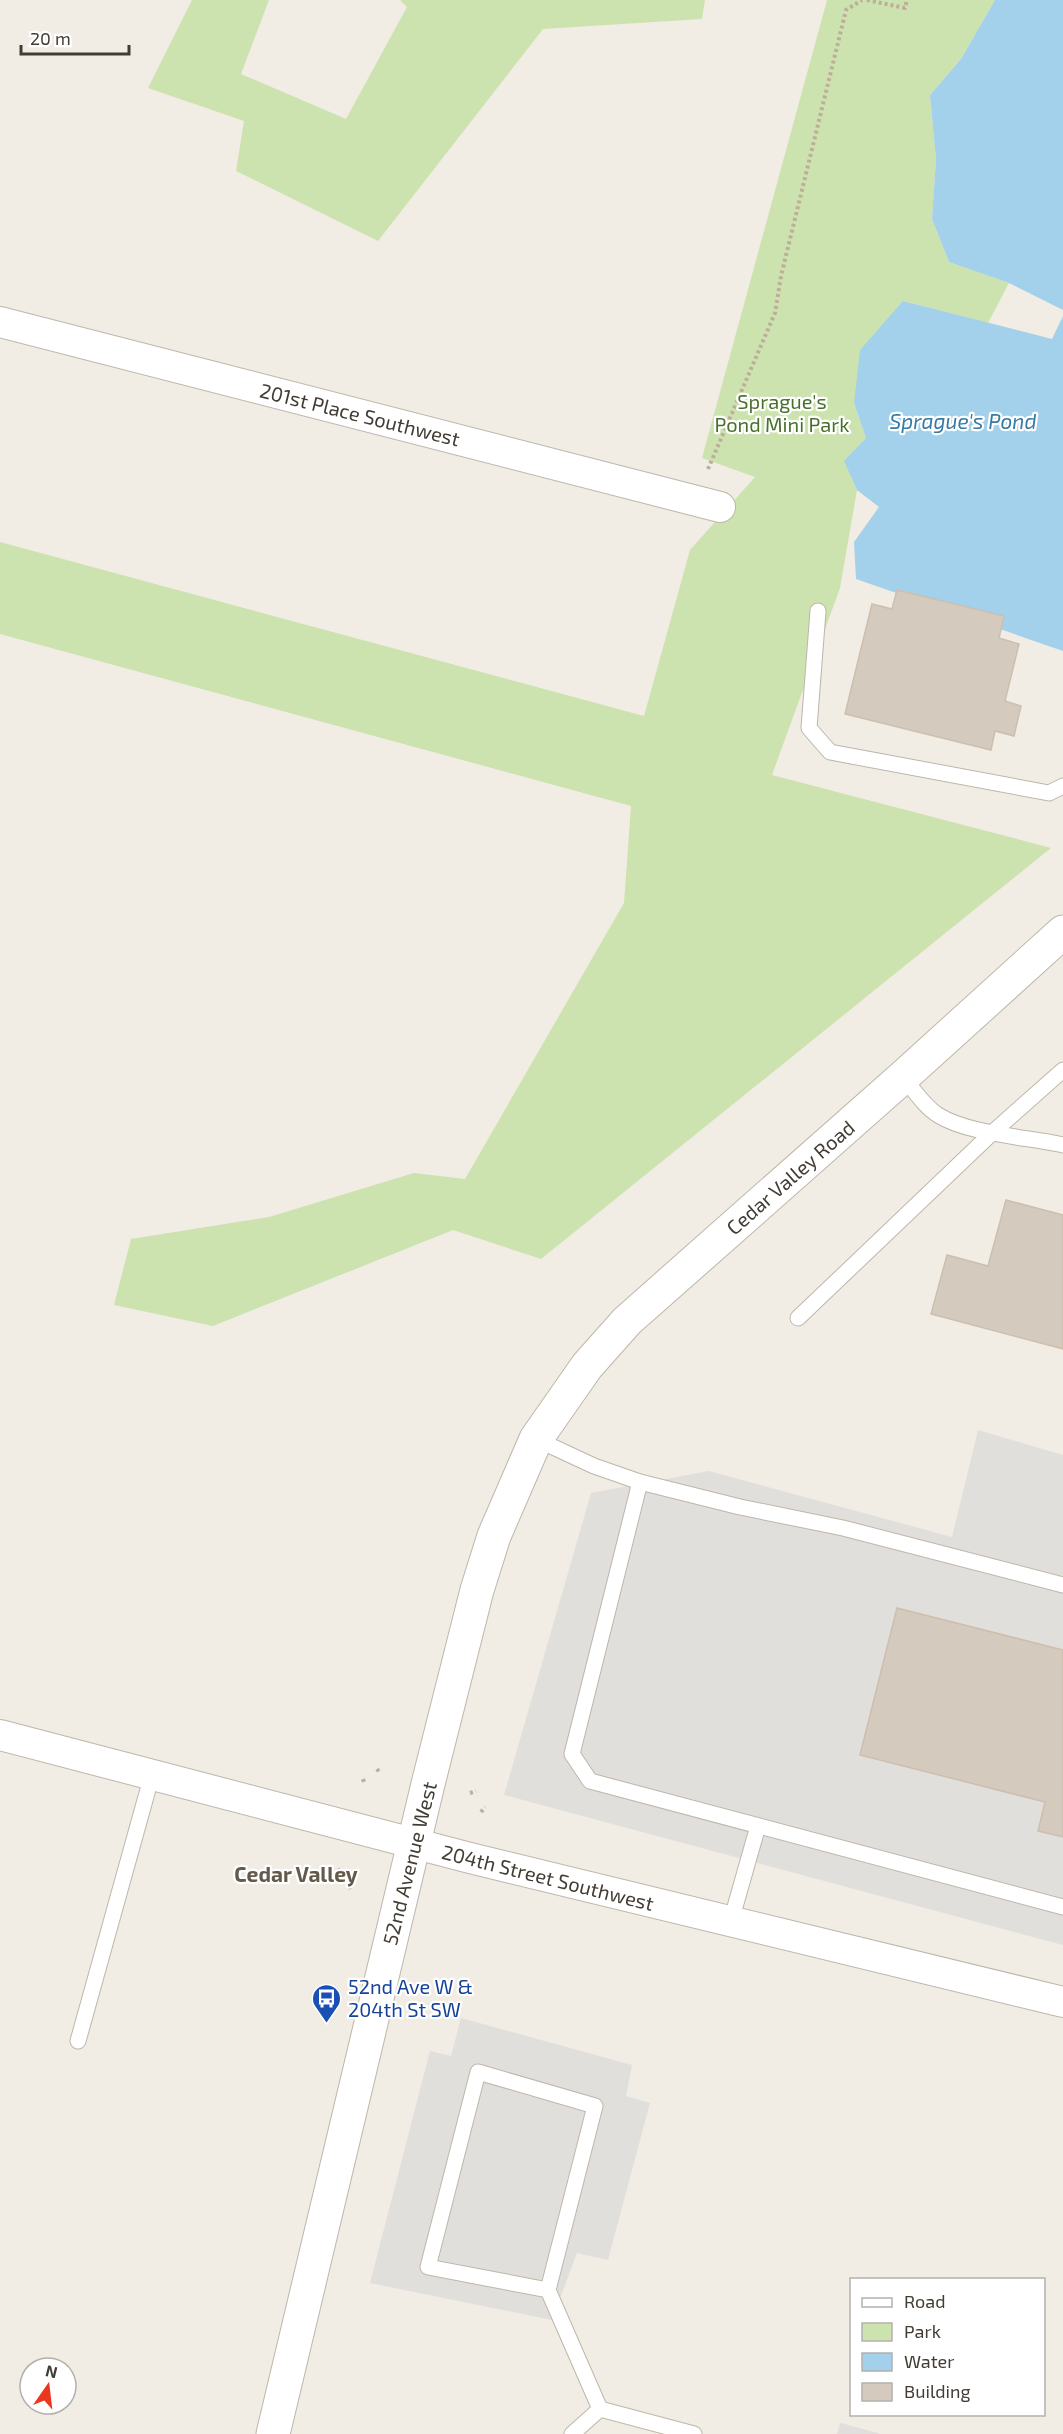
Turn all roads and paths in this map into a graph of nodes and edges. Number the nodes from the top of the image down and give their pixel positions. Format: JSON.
{"nodes":[{"id":1,"x":862,"y":0,"type":"edge"},
{"id":2,"x":867,"y":0,"type":"edge"},
{"id":3,"x":907,"y":0,"type":"edge"},
{"id":4,"x":0,"y":322,"type":"edge"},
{"id":5,"x":708,"y":503,"type":"joint"},
{"id":6,"x":818,"y":611,"type":"dead end"},
{"id":7,"x":1063,"y":786,"type":"edge"},
{"id":8,"x":1063,"y":932,"type":"edge"},
{"id":9,"x":1063,"y":1070,"type":"edge"},
{"id":10,"x":903,"y":1077,"type":"junction"},
{"id":11,"x":993,"y":1131,"type":"junction"},
{"id":12,"x":1063,"y":1145,"type":"edge"},
{"id":13,"x":798,"y":1318,"type":"dead end"},
{"id":14,"x":536,"y":1439,"type":"junction"},
{"id":15,"x":640,"y":1482,"type":"junction"},
{"id":16,"x":1063,"y":1585,"type":"edge"},
{"id":17,"x":0,"y":1735,"type":"edge"},
{"id":18,"x":153,"y":1775,"type":"junction"},
{"id":19,"x":476,"y":1791,"type":"dead end"},
{"id":20,"x":470,"y":1793,"type":"dead end"},
{"id":21,"x":485,"y":1807,"type":"dead end"},
{"id":22,"x":481,"y":1812,"type":"dead end"},
{"id":23,"x":758,"y":1826,"type":"junction"},
{"id":24,"x":414,"y":1843,"type":"junction"},
{"id":25,"x":1063,"y":1907,"type":"edge"},
{"id":26,"x":730,"y":1921,"type":"junction"},
{"id":27,"x":1063,"y":2002,"type":"edge"},
{"id":28,"x":78,"y":2041,"type":"dead end"},
{"id":29,"x":548,"y":2290,"type":"junction"},
{"id":30,"x":600,"y":2409,"type":"junction"},
{"id":31,"x":273,"y":2434,"type":"edge"},
{"id":32,"x":572,"y":2434,"type":"edge"},
{"id":33,"x":694,"y":2434,"type":"edge"}],
"edges":[{"from":1,"to":5,"type":"path"},
{"from":2,"to":3,"type":"path"},
{"from":4,"to":5,"type":"street","name":"201st Place Southwest"},
{"from":6,"to":7,"type":"lane"},
{"from":8,"to":10,"type":"street","name":"Cedar Valley Road"},
{"from":9,"to":11,"type":"lane"},
{"from":10,"to":11,"type":"lane"},
{"from":10,"to":14,"type":"street","name":"Cedar Valley Road"},
{"from":11,"to":12,"type":"lane"},
{"from":11,"to":13,"type":"lane"},
{"from":14,"to":15,"type":"lane"},
{"from":14,"to":24,"type":"street","name":"52nd Avenue West"},
{"from":15,"to":16,"type":"lane"},
{"from":15,"to":23,"type":"lane"},
{"from":17,"to":18,"type":"street","name":"204th Street Southwest"},
{"from":18,"to":24,"type":"street","name":"204th Street Southwest"},
{"from":18,"to":28,"type":"lane"},
{"from":19,"to":20,"type":"path"},
{"from":21,"to":22,"type":"path"},
{"from":23,"to":25,"type":"lane"},
{"from":23,"to":26,"type":"lane"},
{"from":24,"to":26,"type":"street","name":"204th Street Southwest"},
{"from":24,"to":31,"type":"street","name":"52nd Avenue West"},
{"from":26,"to":27,"type":"street","name":"204th Street Southwest"},
{"from":29,"to":29,"type":"lane"},
{"from":29,"to":30,"type":"lane"},
{"from":30,"to":32,"type":"lane"},
{"from":30,"to":33,"type":"lane"}]}
